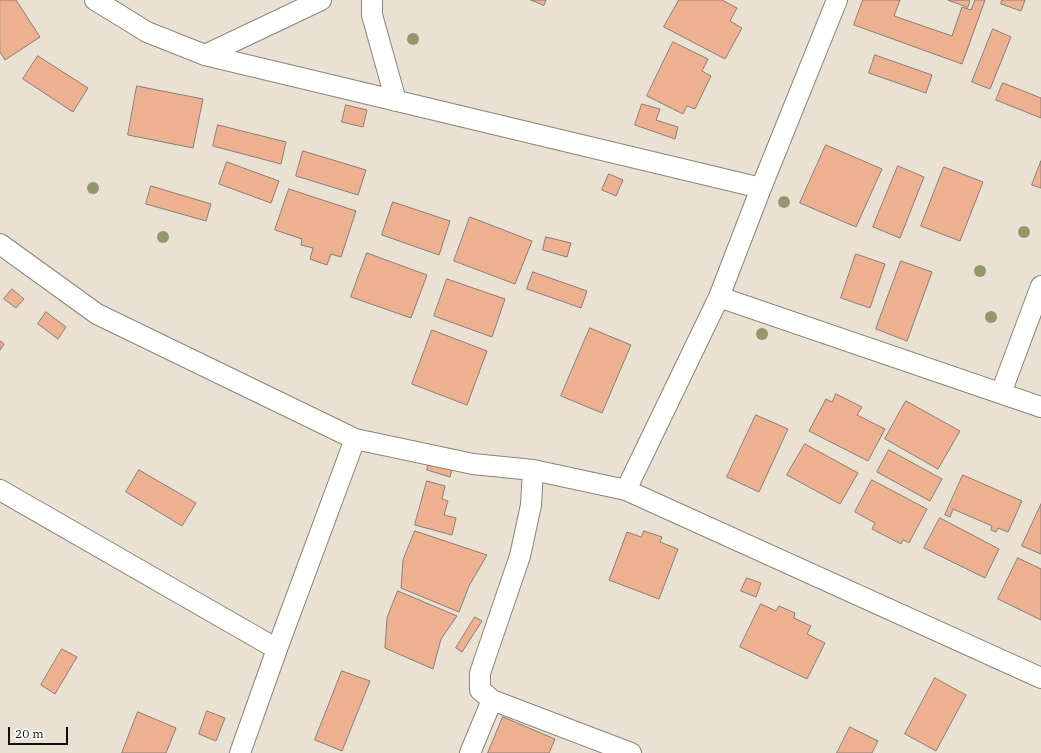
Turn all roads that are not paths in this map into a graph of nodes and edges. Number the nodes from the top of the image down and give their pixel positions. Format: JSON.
{"nodes":[{"id":1,"x":95,"y":0,"type":"edge"},
{"id":2,"x":321,"y":0,"type":"edge"},
{"id":3,"x":372,"y":0,"type":"edge"},
{"id":4,"x":837,"y":0,"type":"edge"},
{"id":5,"x":205,"y":55,"type":"junction"},
{"id":6,"x":396,"y":101,"type":"junction"},
{"id":7,"x":761,"y":188,"type":"junction"},
{"id":8,"x":0,"y":244,"type":"edge"},
{"id":9,"x":1041,"y":286,"type":"edge"},
{"id":10,"x":719,"y":297,"type":"junction"},
{"id":11,"x":1001,"y":393,"type":"junction"},
{"id":12,"x":1041,"y":407,"type":"edge"},
{"id":13,"x":355,"y":439,"type":"junction"},
{"id":14,"x":533,"y":470,"type":"junction"},
{"id":15,"x":0,"y":490,"type":"edge"},
{"id":16,"x":626,"y":490,"type":"junction"},
{"id":17,"x":277,"y":649,"type":"junction"},
{"id":18,"x":1041,"y":678,"type":"edge"},
{"id":19,"x":492,"y":700,"type":"junction"},
{"id":20,"x":240,"y":753,"type":"edge"},
{"id":21,"x":470,"y":753,"type":"edge"},
{"id":22,"x":631,"y":753,"type":"edge"}],
"edges":[{"from":1,"to":5,"type":"street"},
{"from":2,"to":5,"type":"street"},
{"from":3,"to":6,"type":"street"},
{"from":4,"to":7,"type":"street"},
{"from":5,"to":6,"type":"street"},
{"from":6,"to":7,"type":"street"},
{"from":7,"to":10,"type":"street"},
{"from":8,"to":13,"type":"street"},
{"from":9,"to":11,"type":"street"},
{"from":10,"to":11,"type":"street"},
{"from":10,"to":16,"type":"street"},
{"from":11,"to":12,"type":"street"},
{"from":13,"to":14,"type":"street"},
{"from":13,"to":17,"type":"street"},
{"from":14,"to":16,"type":"street"},
{"from":14,"to":19,"type":"street"},
{"from":15,"to":17,"type":"street"},
{"from":16,"to":18,"type":"street"},
{"from":17,"to":20,"type":"street"},
{"from":19,"to":21,"type":"street"},
{"from":19,"to":22,"type":"street"}]}
